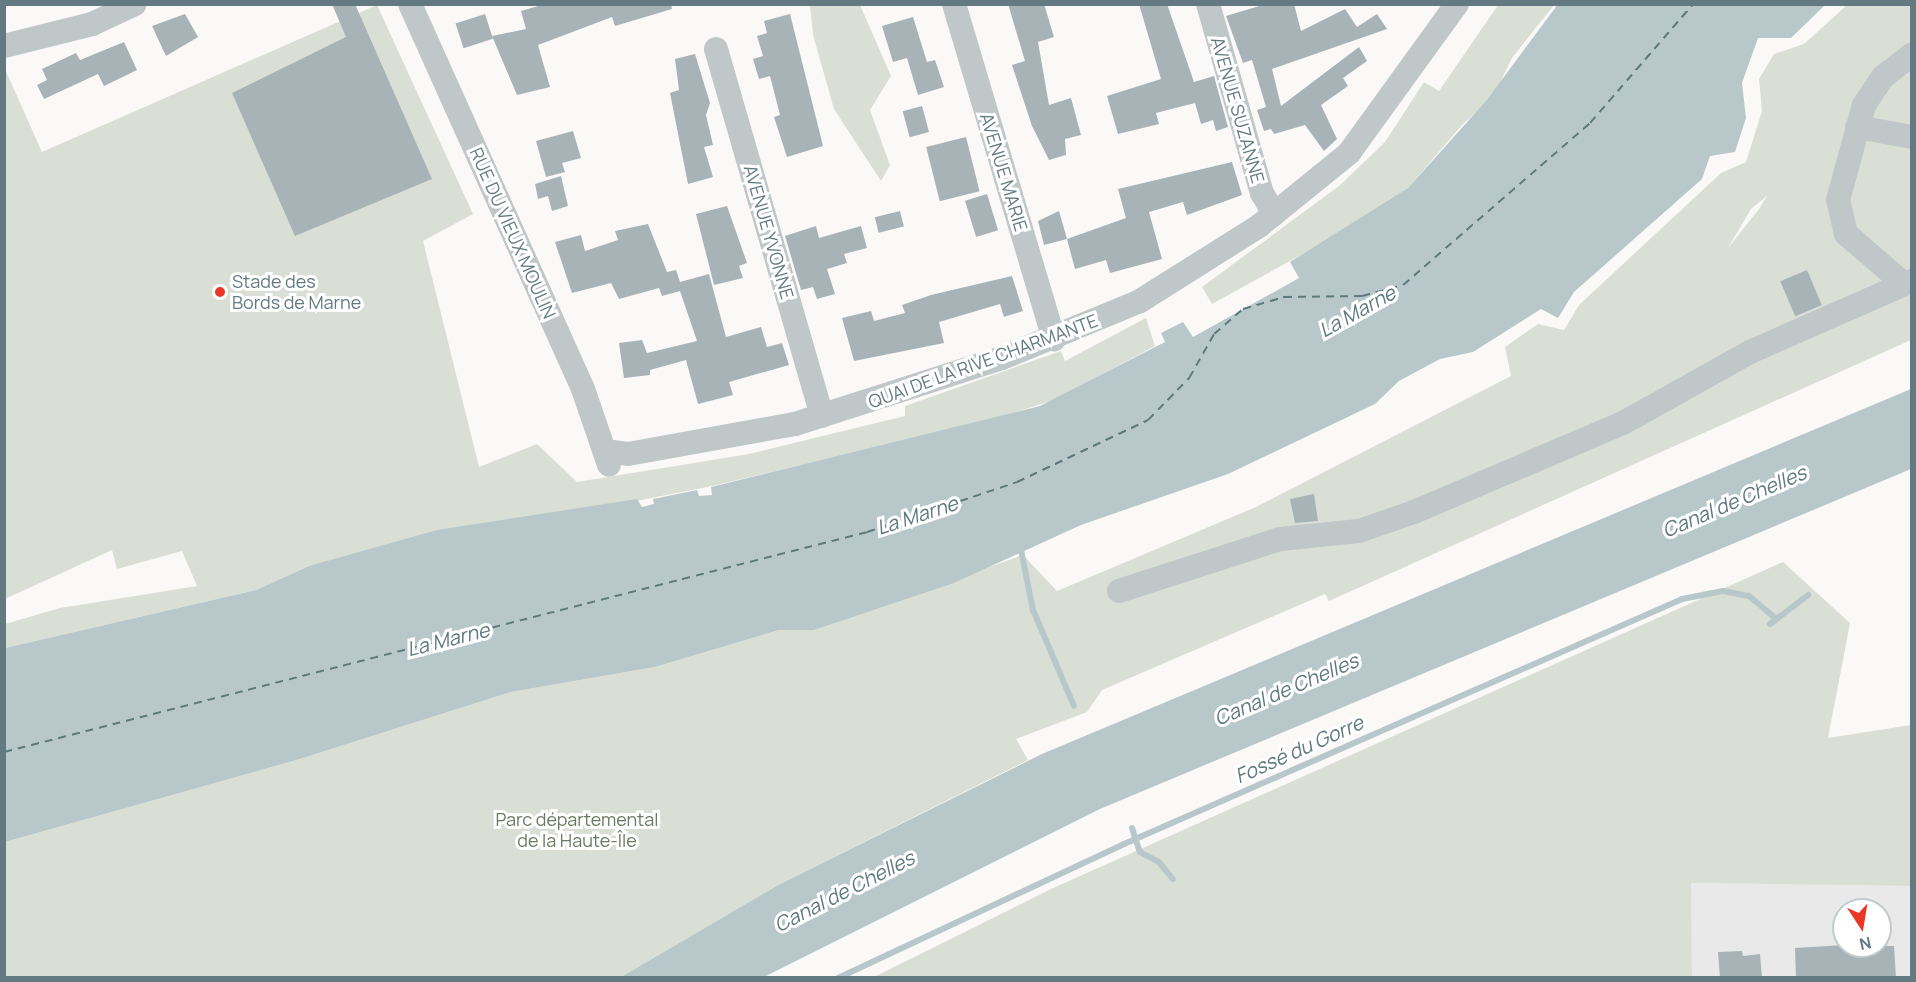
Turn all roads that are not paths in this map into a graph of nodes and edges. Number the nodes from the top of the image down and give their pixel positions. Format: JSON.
{"nodes":[{"id":1,"x":135,"y":4,"type":"edge"},
{"id":2,"x":954,"y":4,"type":"edge"},
{"id":3,"x":1208,"y":4,"type":"edge"},
{"id":4,"x":1457,"y":4,"type":"edge"},
{"id":5,"x":412,"y":5,"type":"edge"},
{"id":6,"x":4,"y":45,"type":"edge"},
{"id":7,"x":716,"y":49,"type":"dead end"},
{"id":8,"x":1911,"y":54,"type":"edge"},
{"id":9,"x":1857,"y":127,"type":"junction"},
{"id":10,"x":1911,"y":137,"type":"edge"},
{"id":11,"x":1274,"y":214,"type":"junction"},
{"id":12,"x":1908,"y":282,"type":"edge"},
{"id":13,"x":1054,"y":339,"type":"junction"},
{"id":14,"x":822,"y":416,"type":"junction"},
{"id":15,"x":607,"y":458,"type":"joint"},
{"id":16,"x":1119,"y":591,"type":"dead end"}],
"edges":[{"from":1,"to":6,"type":"street"},
{"from":2,"to":13,"type":"street","name":"AVENUE MARIE"},
{"from":3,"to":11,"type":"street","name":"AVENUE SUZANNE"},
{"from":4,"to":11,"type":"street","name":"QUAI DE LA RIVE CHARMANTE"},
{"from":5,"to":15,"type":"street","name":"RUE DU VIEUX MOULIN"},
{"from":7,"to":14,"type":"street","name":"AVENUE YVONNE"},
{"from":8,"to":9,"type":"street"},
{"from":9,"to":10,"type":"street"},
{"from":9,"to":12,"type":"street"},
{"from":11,"to":13,"type":"street","name":"QUAI DE LA RIVE CHARMANTE"},
{"from":12,"to":16,"type":"street"},
{"from":13,"to":14,"type":"street","name":"QUAI DE LA RIVE CHARMANTE"},
{"from":14,"to":15,"type":"street","name":"QUAI DE LA RIVE CHARMANTE"}]}
